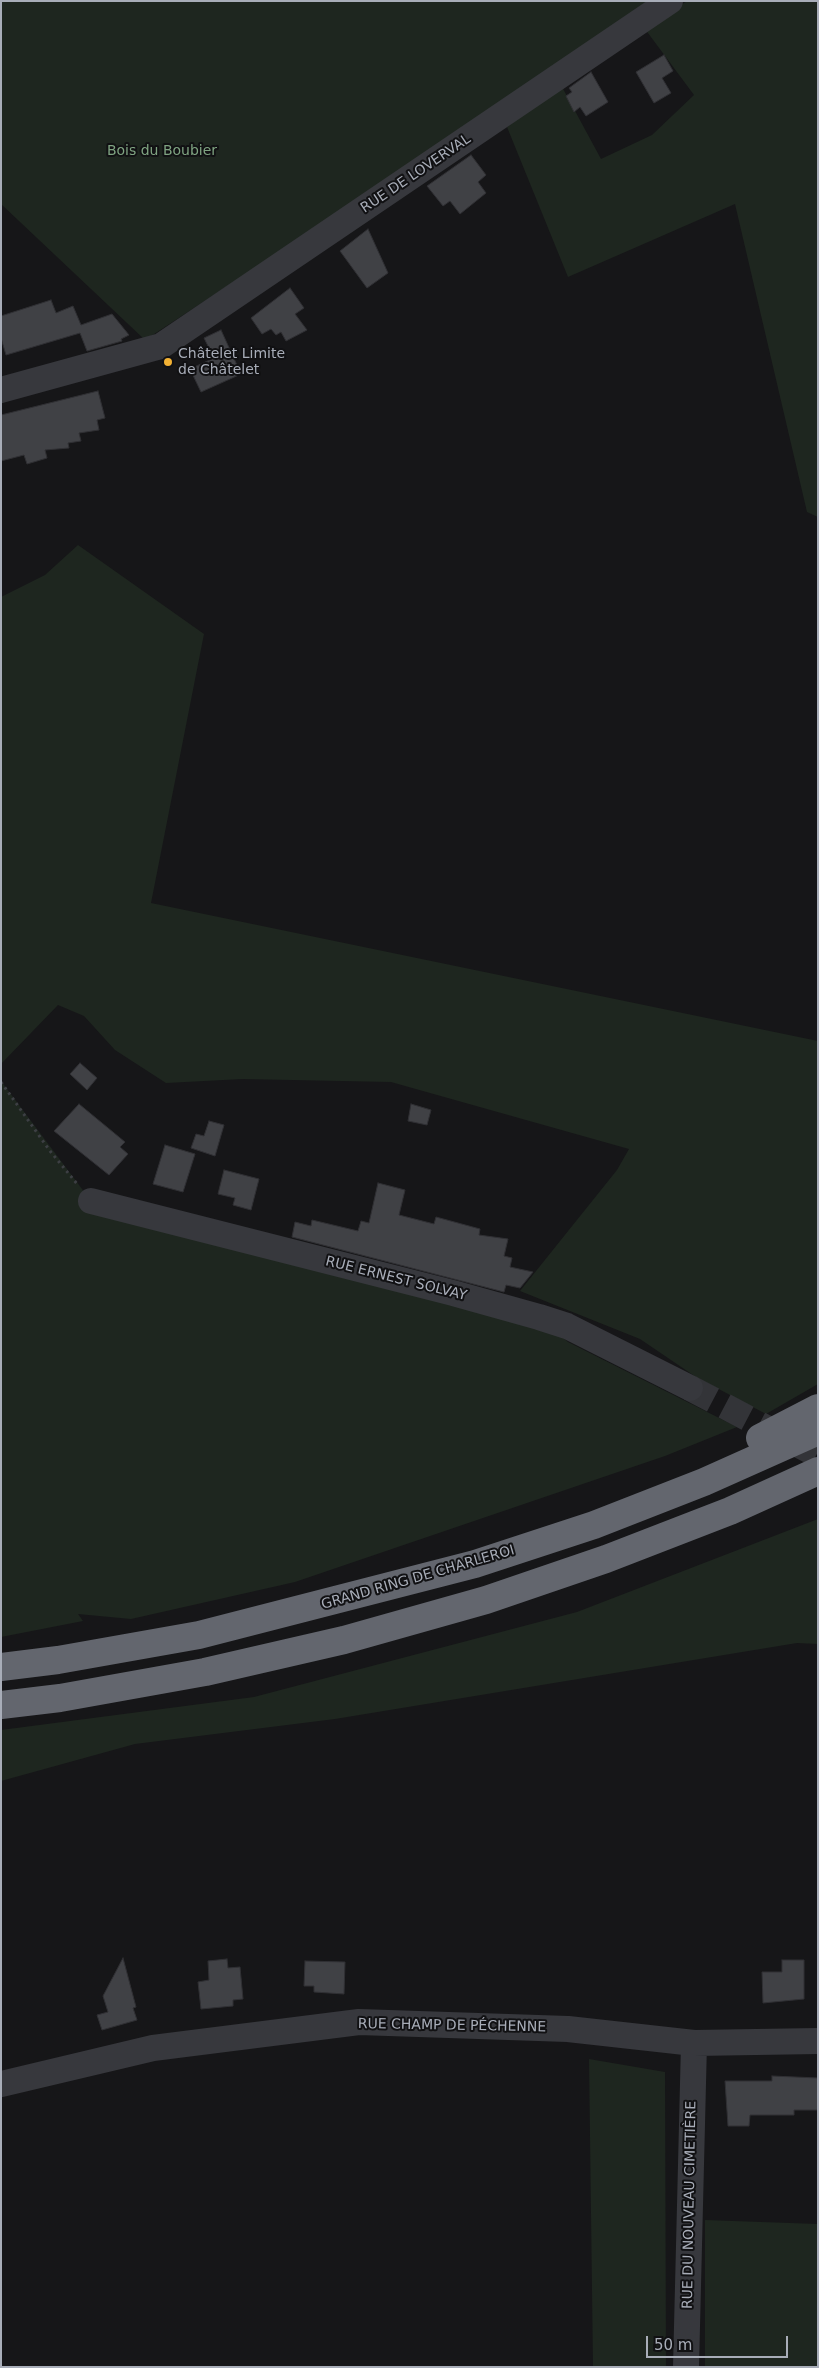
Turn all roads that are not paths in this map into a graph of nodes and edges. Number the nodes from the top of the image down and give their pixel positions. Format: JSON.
{"nodes":[{"id":1,"x":670,"y":1,"type":"edge"},
{"id":2,"x":1,"y":390,"type":"edge"},
{"id":3,"x":91,"y":1201,"type":"road end"},
{"id":4,"x":690,"y":1388,"type":"tunnel mouth"},
{"id":5,"x":818,"y":1408,"type":"edge"},
{"id":6,"x":818,"y":1431,"type":"edge"},
{"id":7,"x":818,"y":1471,"type":"edge"},
{"id":8,"x":818,"y":1492,"type":"edge"},
{"id":9,"x":730,"y":1511,"type":"junction"},
{"id":10,"x":594,"y":1525,"type":"junction"},
{"id":11,"x":1,"y":1667,"type":"edge"},
{"id":12,"x":1,"y":1705,"type":"edge"},
{"id":13,"x":818,"y":2041,"type":"edge"},
{"id":14,"x":694,"y":2042,"type":"junction"},
{"id":15,"x":1,"y":2084,"type":"edge"},
{"id":16,"x":686,"y":2367,"type":"edge"}],
"edges":[{"from":1,"to":2,"type":"street","name":"RUE DE LOVERVAL"},
{"from":3,"to":4,"type":"street","name":"RUE ERNEST SOLVAY"},
{"from":5,"to":10,"type":"highway"},
{"from":6,"to":10,"type":"highway","name":"GRAND RING DE CHARLEROI"},
{"from":7,"to":9,"type":"highway"},
{"from":8,"to":9,"type":"highway"},
{"from":9,"to":12,"type":"highway"},
{"from":10,"to":11,"type":"highway","name":"GRAND RING DE CHARLEROI"},
{"from":13,"to":14,"type":"street","name":"RUE CHAMP DE PÉCHENNE"},
{"from":14,"to":15,"type":"street","name":"RUE CHAMP DE PÉCHENNE"},
{"from":14,"to":16,"type":"street","name":"RUE DU NOUVEAU CIMETIÈRE"}]}
